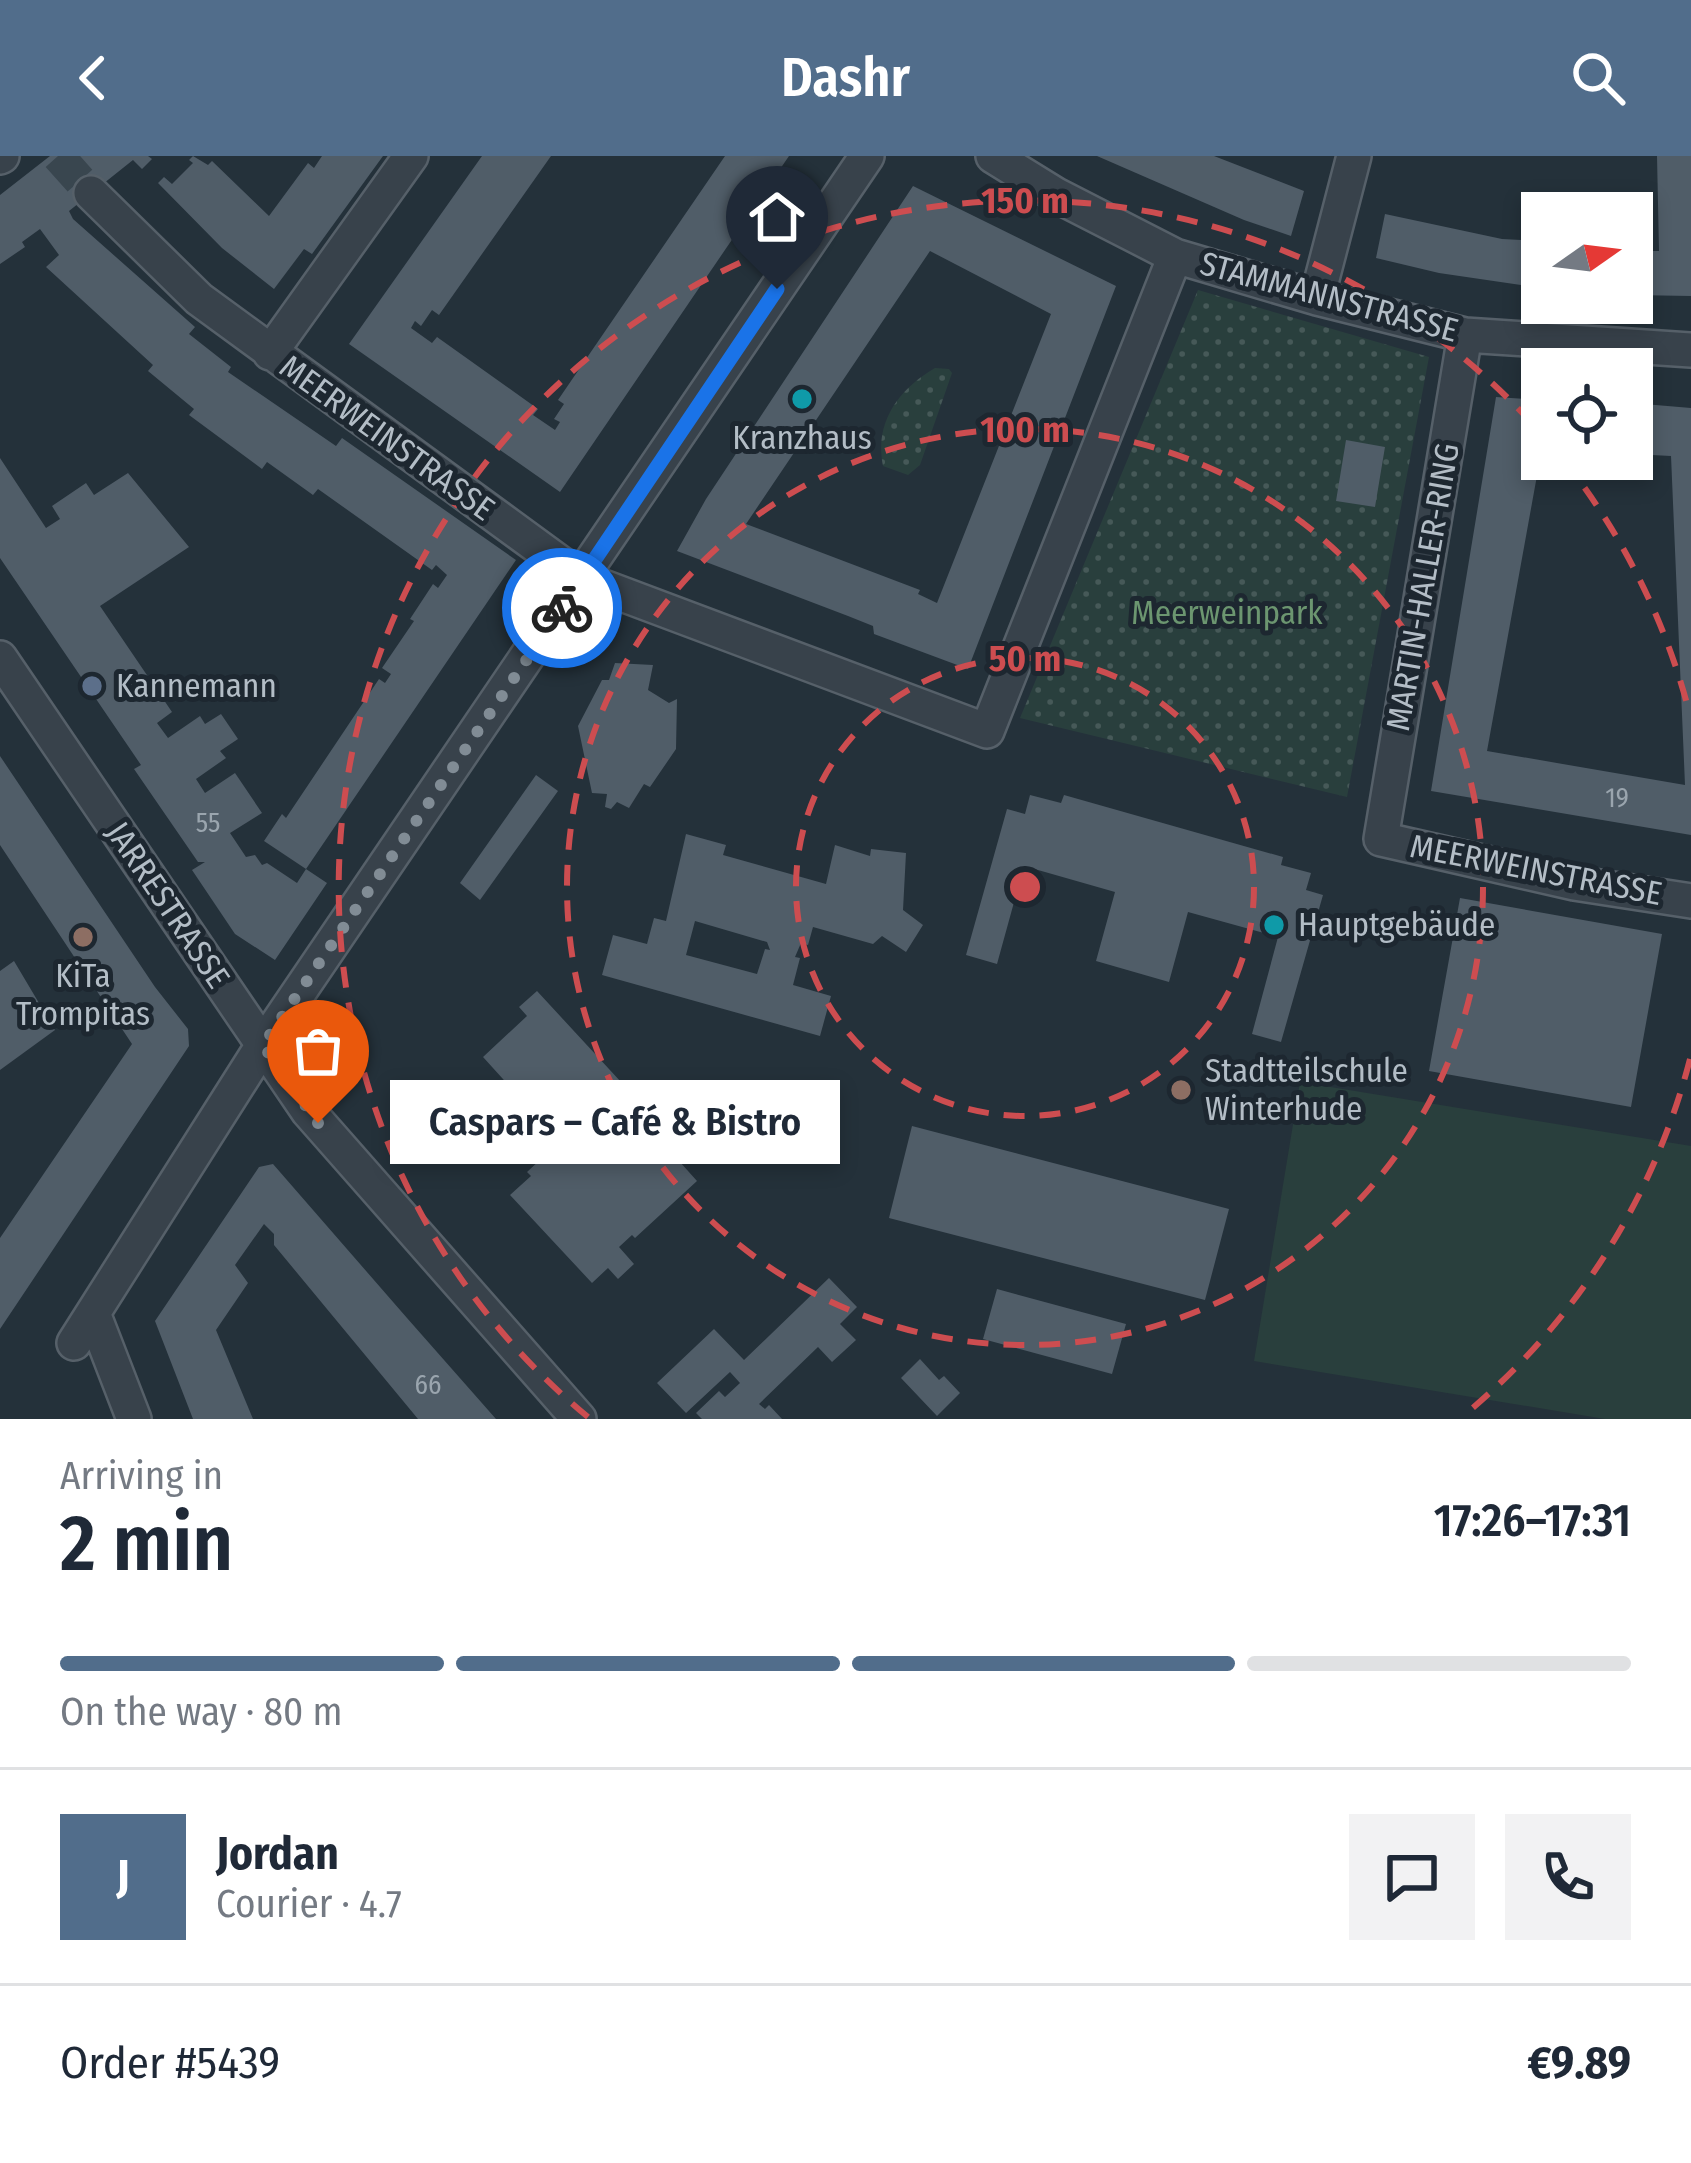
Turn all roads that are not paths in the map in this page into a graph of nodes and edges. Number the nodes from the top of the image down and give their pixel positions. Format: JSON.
{"nodes":[{"id":1,"x":411,"y":156,"type":"edge"},
{"id":2,"x":867,"y":156,"type":"edge"},
{"id":3,"x":993,"y":156,"type":"edge"},
{"id":4,"x":1354,"y":156,"type":"edge"},
{"id":5,"x":91,"y":194,"type":"tunnel mouth"},
{"id":6,"x":1175,"y":256,"type":"junction"},
{"id":7,"x":1317,"y":298,"type":"junction"},
{"id":8,"x":1465,"y":335,"type":"junction"},
{"id":9,"x":1691,"y":350,"type":"edge"},
{"id":10,"x":270,"y":353,"type":"junction"},
{"id":11,"x":582,"y":579,"type":"junction"},
{"id":12,"x":0,"y":658,"type":"edge"},
{"id":13,"x":1381,"y":838,"type":"joint"},
{"id":14,"x":1691,"y":901,"type":"edge"},
{"id":15,"x":263,"y":1045,"type":"junction"},
{"id":16,"x":93,"y":1313,"type":"junction"},
{"id":17,"x":74,"y":1343,"type":"dead end"},
{"id":18,"x":134,"y":1419,"type":"edge"},
{"id":19,"x":579,"y":1419,"type":"edge"}],
"edges":[{"from":1,"to":10,"type":"street"},
{"from":2,"to":11,"type":"street"},
{"from":3,"to":6,"type":"street","name":"STAMMANNSTRASSE"},
{"from":4,"to":7,"type":"street"},
{"from":5,"to":10,"type":"street","name":"MEERWEINSTRASSE"},
{"from":6,"to":7,"type":"street","name":"STAMMANNSTRASSE"},
{"from":6,"to":11,"type":"street","name":"MEERWEINSTRASSE"},
{"from":7,"to":8,"type":"street","name":"STAMMANNSTRASSE"},
{"from":8,"to":9,"type":"street","name":"STAMMANNSTRASSE"},
{"from":8,"to":13,"type":"street","name":"MARTIN-HALLER-RING"},
{"from":10,"to":11,"type":"street","name":"MEERWEINSTRASSE"},
{"from":11,"to":15,"type":"street"},
{"from":12,"to":15,"type":"street","name":"JARRESTRASSE"},
{"from":13,"to":14,"type":"street","name":"MEERWEINSTRASSE"},
{"from":15,"to":16,"type":"street"},
{"from":15,"to":19,"type":"street","name":"JARRESTRASSE"},
{"from":16,"to":17,"type":"street"},
{"from":16,"to":18,"type":"street"}]}
